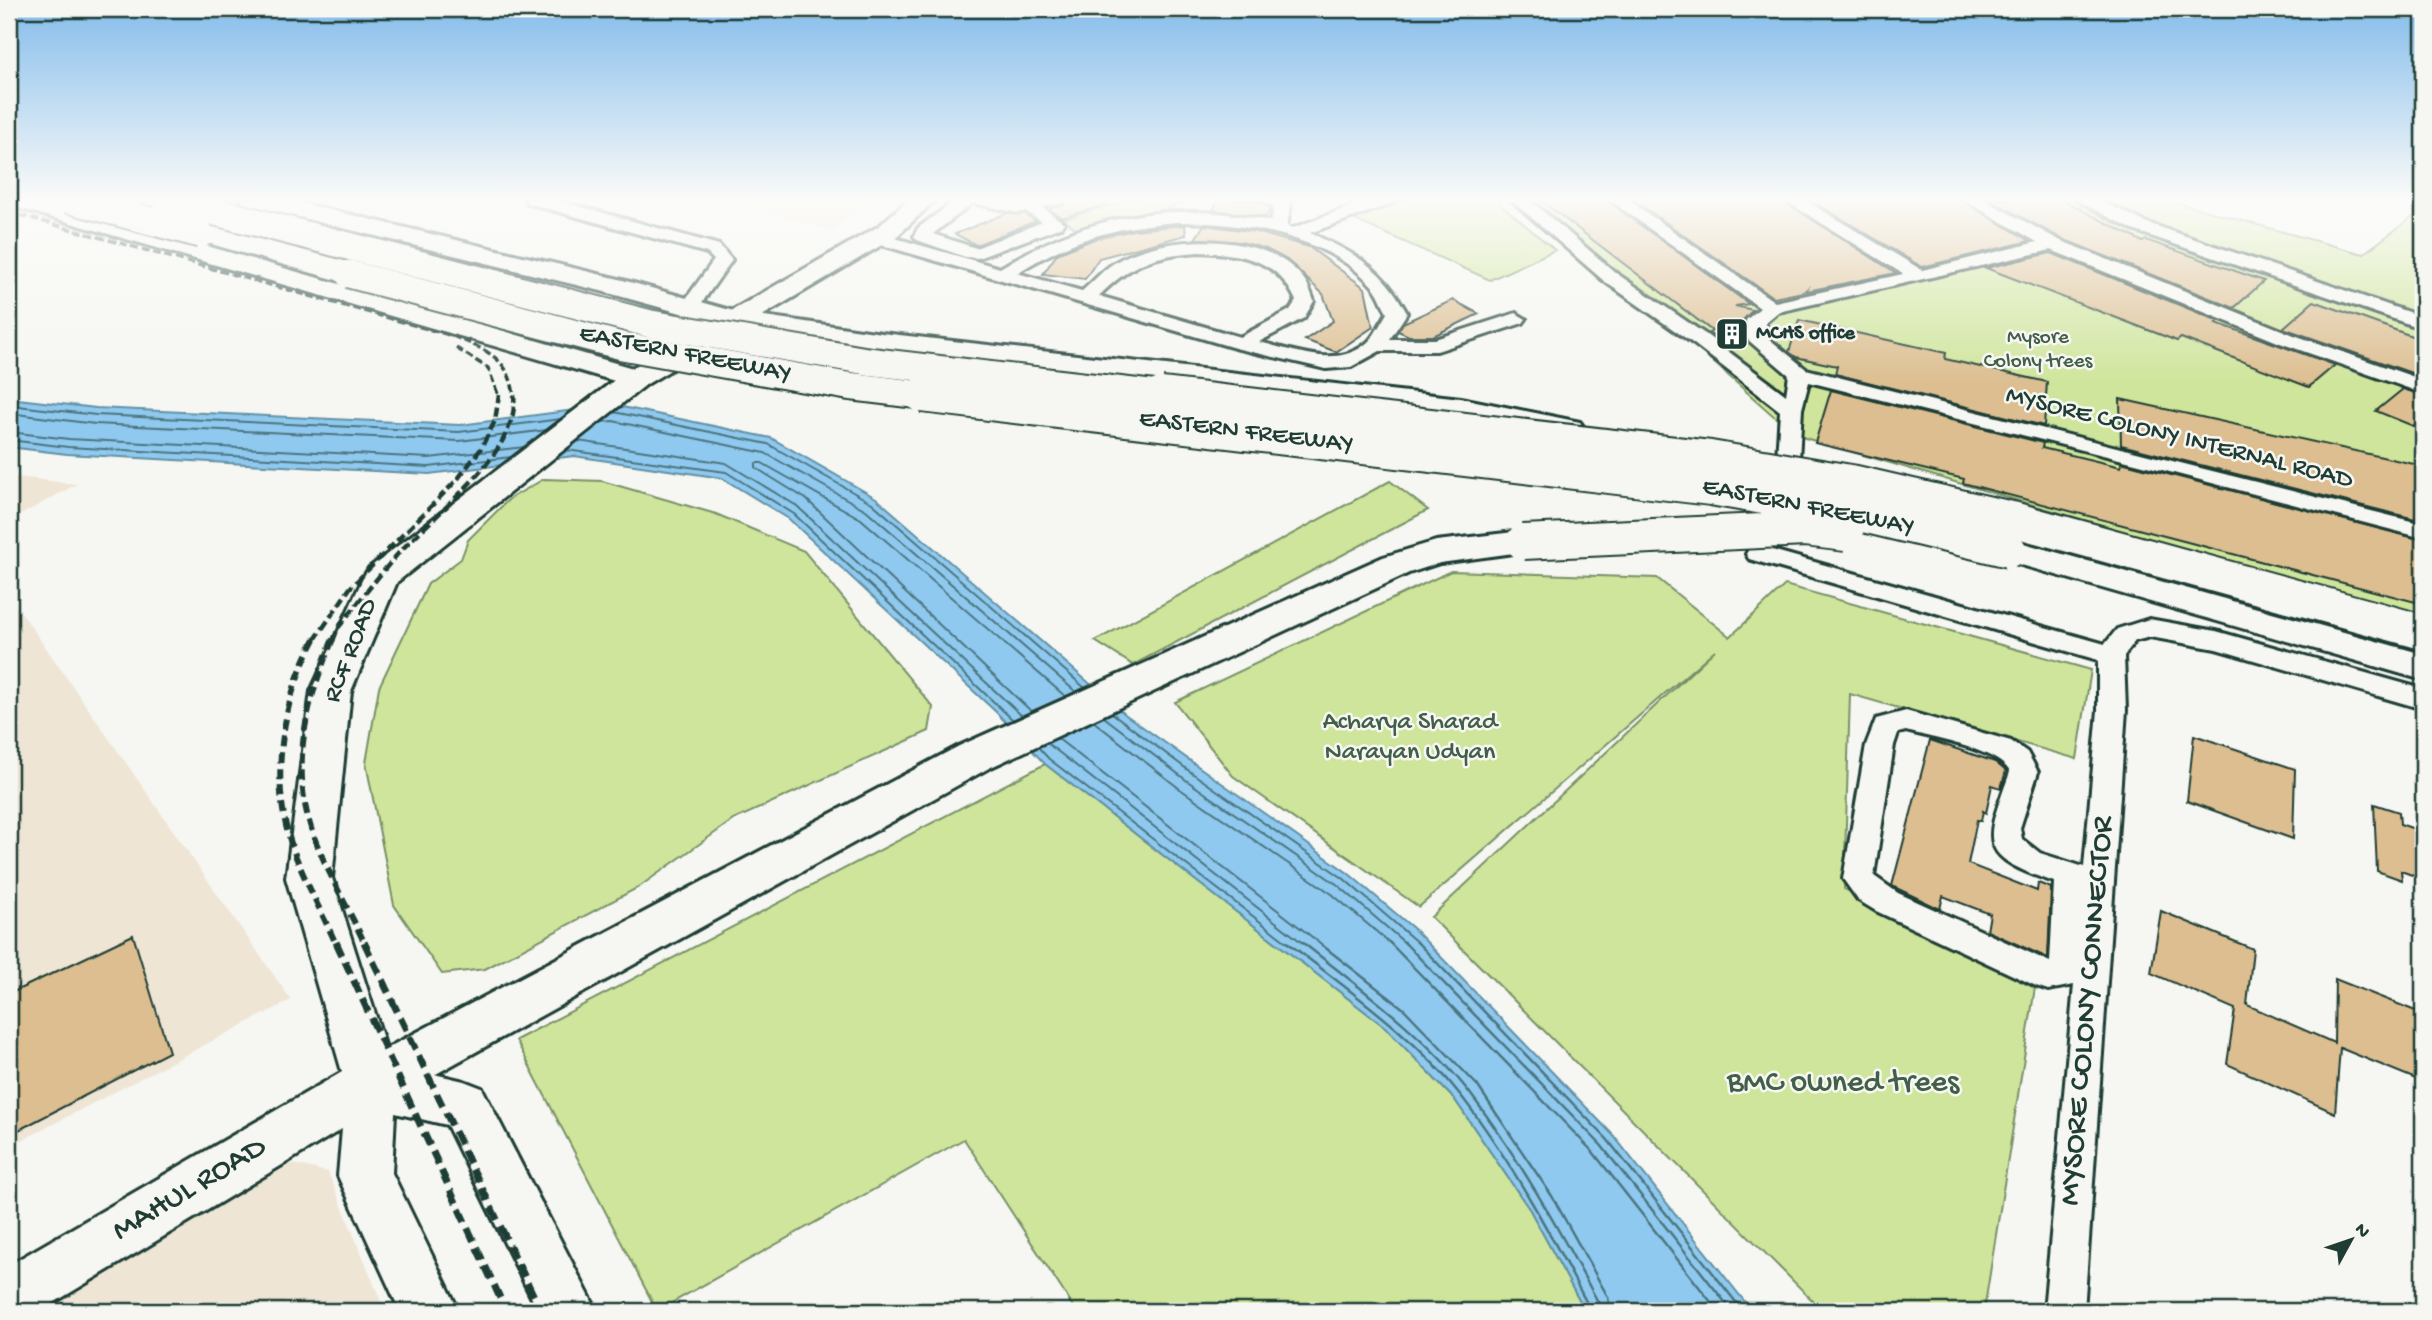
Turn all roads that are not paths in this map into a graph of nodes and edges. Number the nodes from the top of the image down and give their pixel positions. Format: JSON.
{"nodes":[{"id":1,"x":229,"y":261,"type":"edge"},
{"id":2,"x":300,"y":261,"type":"edge"},
{"id":3,"x":406,"y":261,"type":"edge"},
{"id":4,"x":508,"y":261,"type":"edge"},
{"id":5,"x":723,"y":261,"type":"edge"},
{"id":6,"x":834,"y":261,"type":"edge"},
{"id":7,"x":956,"y":261,"type":"edge"},
{"id":8,"x":1026,"y":261,"type":"edge"},
{"id":9,"x":1132,"y":261,"type":"edge"},
{"id":10,"x":1270,"y":261,"type":"edge"},
{"id":11,"x":1354,"y":261,"type":"edge"},
{"id":12,"x":1591,"y":261,"type":"edge"},
{"id":13,"x":1704,"y":261,"type":"edge"},
{"id":14,"x":1893,"y":261,"type":"edge"},
{"id":15,"x":1983,"y":261,"type":"edge"},
{"id":16,"x":2094,"y":261,"type":"edge"},
{"id":17,"x":2240,"y":261,"type":"edge"},
{"id":18,"x":1003,"y":274,"type":"junction"},
{"id":19,"x":1919,"y":276,"type":"junction"},
{"id":20,"x":1086,"y":298,"type":"junction"},
{"id":21,"x":689,"y":307,"type":"junction"},
{"id":22,"x":1772,"y":308,"type":"junction"},
{"id":23,"x":1516,"y":319,"type":"dead end"},
{"id":24,"x":735,"y":320,"type":"junction"},
{"id":25,"x":2423,"y":323,"type":"edge"},
{"id":26,"x":1242,"y":344,"type":"junction"},
{"id":27,"x":1376,"y":345,"type":"junction"},
{"id":28,"x":1799,"y":373,"type":"junction"},
{"id":29,"x":636,"y":378,"type":"junction"},
{"id":30,"x":2423,"y":387,"type":"edge"},
{"id":31,"x":1791,"y":409,"type":"junction"},
{"id":32,"x":1710,"y":458,"type":"junction"},
{"id":33,"x":2423,"y":531,"type":"edge"},
{"id":34,"x":2009,"y":550,"type":"junction"},
{"id":35,"x":2423,"y":632,"type":"edge"},
{"id":36,"x":2111,"y":655,"type":"junction"},
{"id":37,"x":2423,"y":667,"type":"edge"},
{"id":38,"x":2423,"y":699,"type":"edge"},
{"id":39,"x":2112,"y":710,"type":"joint"},
{"id":40,"x":2084,"y":880,"type":"junction"},
{"id":41,"x":371,"y":1083,"type":"junction"},
{"id":42,"x":9,"y":1297,"type":"edge"},
{"id":43,"x":430,"y":1311,"type":"edge"},
{"id":44,"x":568,"y":1311,"type":"edge"},
{"id":45,"x":2064,"y":1311,"type":"edge"}],
"edges":[{"from":1,"to":29,"type":"main road"},
{"from":2,"to":34,"type":"main road","name":"EASTERN FREEWAY","bridge":true},
{"from":3,"to":32,"type":"main road","name":"EASTERN FREEWAY","bridge":true},
{"from":4,"to":21,"type":"main road"},
{"from":5,"to":21,"type":"street"},
{"from":6,"to":24,"type":"main road"},
{"from":7,"to":18,"type":"street"},
{"from":8,"to":18,"type":"street"},
{"from":9,"to":20,"type":"street"},
{"from":10,"to":26,"type":"street"},
{"from":11,"to":27,"type":"street"},
{"from":12,"to":31,"type":"street"},
{"from":13,"to":22,"type":"street"},
{"from":14,"to":19,"type":"street"},
{"from":15,"to":19,"type":"street"},
{"from":16,"to":30,"type":"street"},
{"from":17,"to":25,"type":"street"},
{"from":18,"to":20,"type":"street"},
{"from":19,"to":22,"type":"street"},
{"from":20,"to":26,"type":"street"},
{"from":21,"to":24,"type":"main road"},
{"from":22,"to":28,"type":"street","name":"MYSORE COLONY INTERNAL ROAD"},
{"from":23,"to":27,"type":"street"},
{"from":24,"to":29,"type":"main road","name":"RCF ROAD"},
{"from":24,"to":32,"type":"main road","bridge":true},
{"from":26,"to":27,"type":"street"},
{"from":28,"to":31,"type":"street"},
{"from":28,"to":33,"type":"street","name":"MYSORE COLONY INTERNAL ROAD"},
{"from":29,"to":41,"type":"main road","name":"RCF ROAD"},
{"from":31,"to":36,"type":"street"},
{"from":32,"to":35,"type":"main road","name":"EASTERN FREEWAY","bridge":true},
{"from":34,"to":37,"type":"main road","name":"EASTERN FREEWAY"},
{"from":34,"to":41,"type":"main road","name":"MAHUL ROAD","bridge":true},
{"from":36,"to":38,"type":"street"},
{"from":36,"to":39,"type":"street"},
{"from":39,"to":40,"type":"street","name":"MYSORE COLONY CONNECTOR"},
{"from":40,"to":40,"type":"street"},
{"from":40,"to":45,"type":"street","name":"MYSORE COLONY CONNECTOR"},
{"from":41,"to":42,"type":"main road","name":"MAHUL ROAD"},
{"from":41,"to":43,"type":"main road"},
{"from":41,"to":44,"type":"main road"}]}
